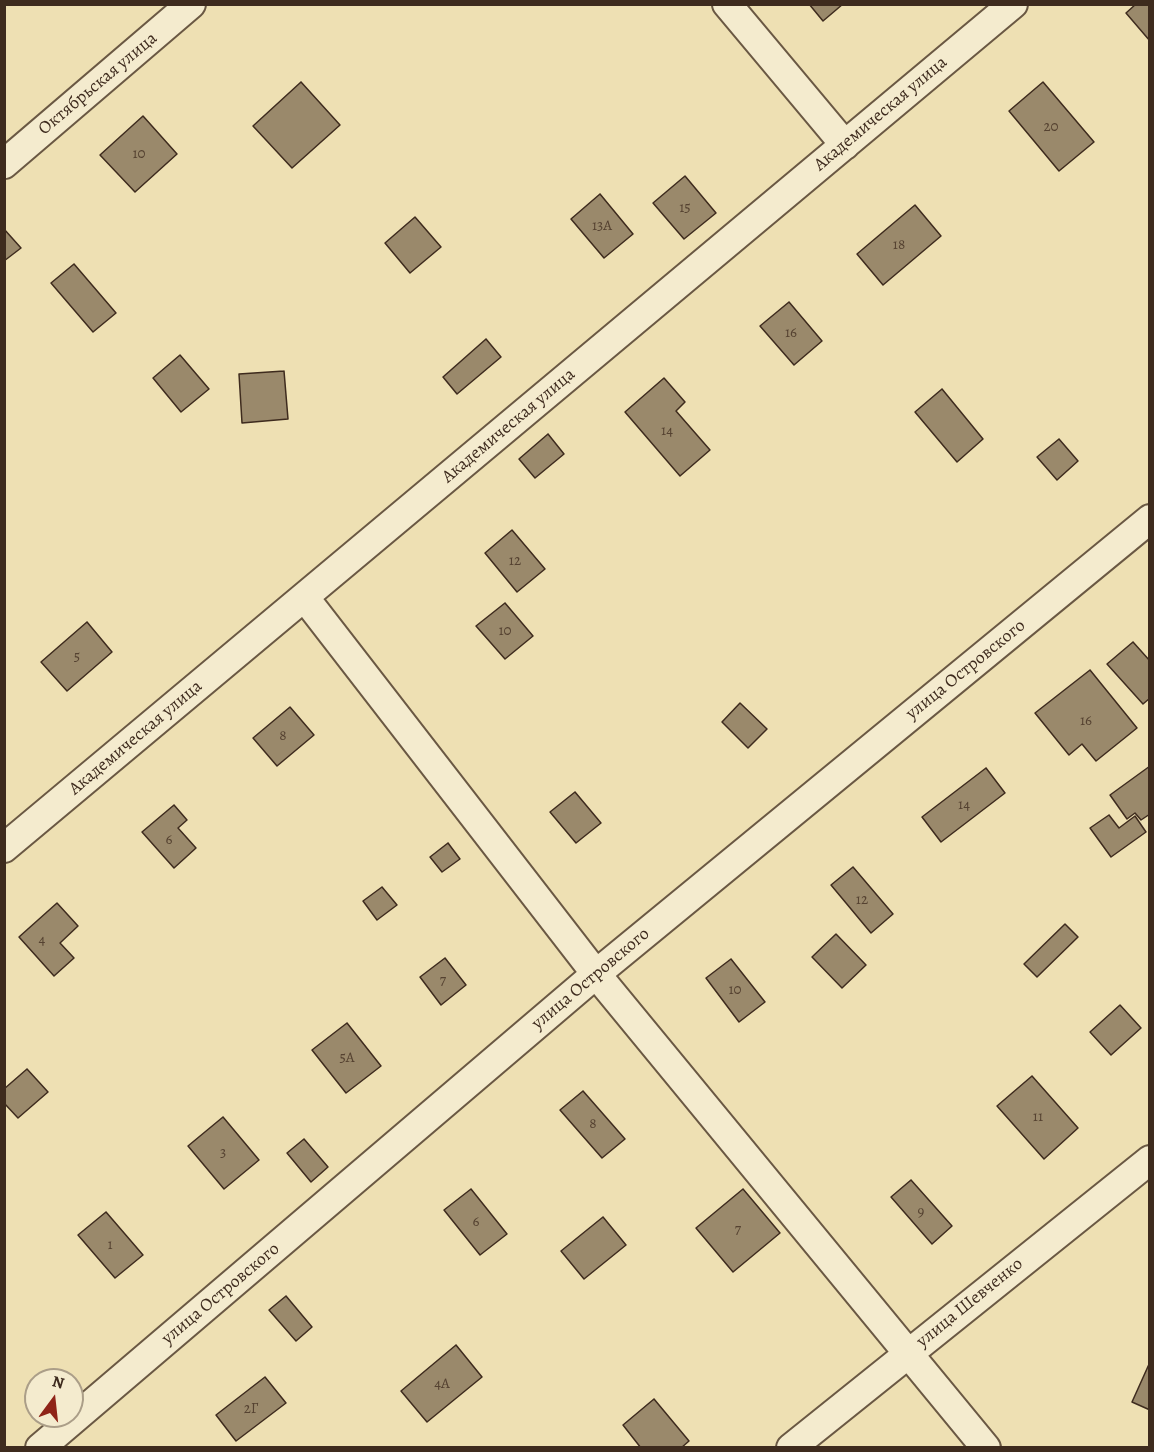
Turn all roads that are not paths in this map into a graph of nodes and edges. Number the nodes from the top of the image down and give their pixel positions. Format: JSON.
{"nodes":[{"id":1,"x":191,"y":4,"type":"edge"},
{"id":2,"x":727,"y":4,"type":"edge"},
{"id":3,"x":1013,"y":4,"type":"edge"},
{"id":4,"x":845,"y":145,"type":"junction"},
{"id":5,"x":4,"y":164,"type":"edge"},
{"id":6,"x":1149,"y":519,"type":"edge"},
{"id":7,"x":305,"y":597,"type":"junction"},
{"id":8,"x":4,"y":848,"type":"edge"},
{"id":9,"x":596,"y":974,"type":"junction"},
{"id":10,"x":1149,"y":1160,"type":"edge"},
{"id":11,"x":908,"y":1352,"type":"junction"},
{"id":12,"x":40,"y":1448,"type":"edge"},
{"id":13,"x":791,"y":1448,"type":"edge"},
{"id":14,"x":986,"y":1448,"type":"edge"}],
"edges":[{"from":1,"to":5,"type":"street","name":"Октябрьская улица"},
{"from":2,"to":4,"type":"street"},
{"from":3,"to":4,"type":"street","name":"Академическая улица"},
{"from":4,"to":7,"type":"street","name":"Академическая улица"},
{"from":6,"to":9,"type":"street","name":"улица Островского"},
{"from":7,"to":8,"type":"street","name":"Академическая улица"},
{"from":7,"to":9,"type":"street"},
{"from":9,"to":11,"type":"street"},
{"from":9,"to":12,"type":"street","name":"улица Островского"},
{"from":10,"to":11,"type":"street","name":"улица Шевченко"},
{"from":11,"to":13,"type":"street","name":"улица Шевченко"},
{"from":11,"to":14,"type":"street"}]}
